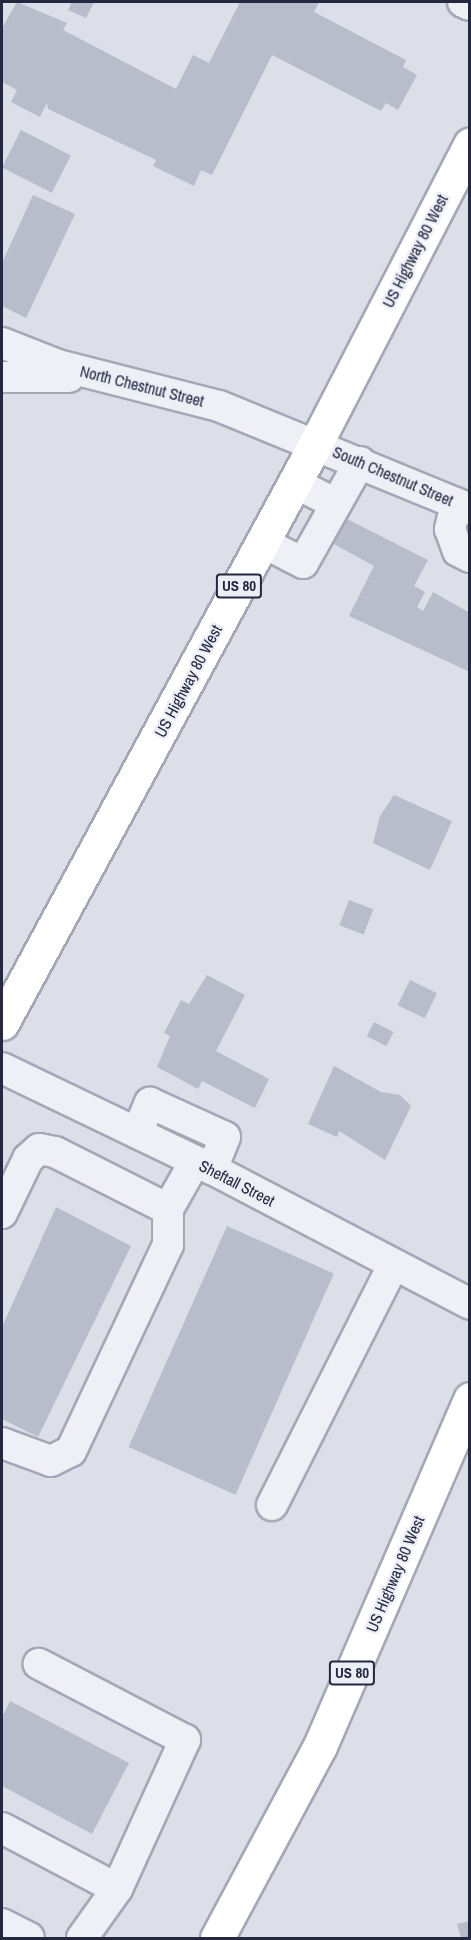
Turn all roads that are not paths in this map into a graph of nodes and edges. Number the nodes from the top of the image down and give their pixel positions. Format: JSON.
{"nodes":[{"id":1,"x":463,"y":2,"type":"edge"},
{"id":2,"x":470,"y":5,"type":"edge"},
{"id":3,"x":470,"y":144,"type":"edge"},
{"id":4,"x":2,"y":343,"type":"edge"},
{"id":5,"x":2,"y":377,"type":"edge"},
{"id":6,"x":125,"y":382,"type":"junction"},
{"id":7,"x":316,"y":443,"type":"junction"},
{"id":8,"x":360,"y":462,"type":"junction"},
{"id":9,"x":294,"y":483,"type":"junction"},
{"id":10,"x":336,"y":504,"type":"junction"},
{"id":11,"x":463,"y":506,"type":"edge"},
{"id":12,"x":262,"y":542,"type":"junction"},
{"id":13,"x":470,"y":557,"type":"edge"},
{"id":14,"x":2,"y":1023,"type":"edge"},
{"id":15,"x":2,"y":1068,"type":"edge"},
{"id":16,"x":204,"y":1165,"type":"junction"},
{"id":17,"x":168,"y":1209,"type":"junction"},
{"id":18,"x":2,"y":1213,"type":"edge"},
{"id":19,"x":393,"y":1264,"type":"junction"},
{"id":20,"x":470,"y":1304,"type":"edge"},
{"id":21,"x":470,"y":1399,"type":"edge"},
{"id":22,"x":2,"y":1443,"type":"edge"},
{"id":23,"x":272,"y":1505,"type":"dead end"},
{"id":24,"x":39,"y":1664,"type":"dead end"},
{"id":25,"x":2,"y":1828,"type":"edge"},
{"id":26,"x":117,"y":1889,"type":"junction"},
{"id":27,"x":2,"y":1924,"type":"edge"},
{"id":28,"x":29,"y":1938,"type":"edge"},
{"id":29,"x":82,"y":1938,"type":"edge"},
{"id":30,"x":217,"y":1938,"type":"edge"}],
"edges":[{"from":1,"to":2,"type":"street"},
{"from":3,"to":7,"type":"main road","name":"US Highway 80 West","number":"US 80"},
{"from":4,"to":6,"type":"street","name":"North Chestnut Street"},
{"from":5,"to":6,"type":"street"},
{"from":6,"to":7,"type":"street","name":"North Chestnut Street"},
{"from":7,"to":8,"type":"street","name":"South Chestnut Street"},
{"from":7,"to":9,"type":"main road","name":"US Highway 80 West","number":"US 80"},
{"from":8,"to":10,"type":"street"},
{"from":8,"to":11,"type":"street","name":"South Chestnut Street"},
{"from":9,"to":10,"type":"street"},
{"from":9,"to":12,"type":"main road","name":"US Highway 80 West","number":"US 80"},
{"from":10,"to":12,"type":"street"},
{"from":11,"to":13,"type":"street"},
{"from":12,"to":14,"type":"main road","name":"US Highway 80 West","number":"US 80"},
{"from":15,"to":16,"type":"street"},
{"from":16,"to":17,"type":"street"},
{"from":16,"to":19,"type":"street","name":"Sheftall Street"},
{"from":17,"to":18,"type":"street"},
{"from":17,"to":22,"type":"street"},
{"from":19,"to":20,"type":"street","name":"Sheftall Street"},
{"from":19,"to":23,"type":"street"},
{"from":21,"to":30,"type":"main road","name":"US Highway 80 West","number":"US 80"},
{"from":24,"to":26,"type":"street"},
{"from":25,"to":26,"type":"street"},
{"from":26,"to":29,"type":"street"},
{"from":27,"to":28,"type":"street"}]}
